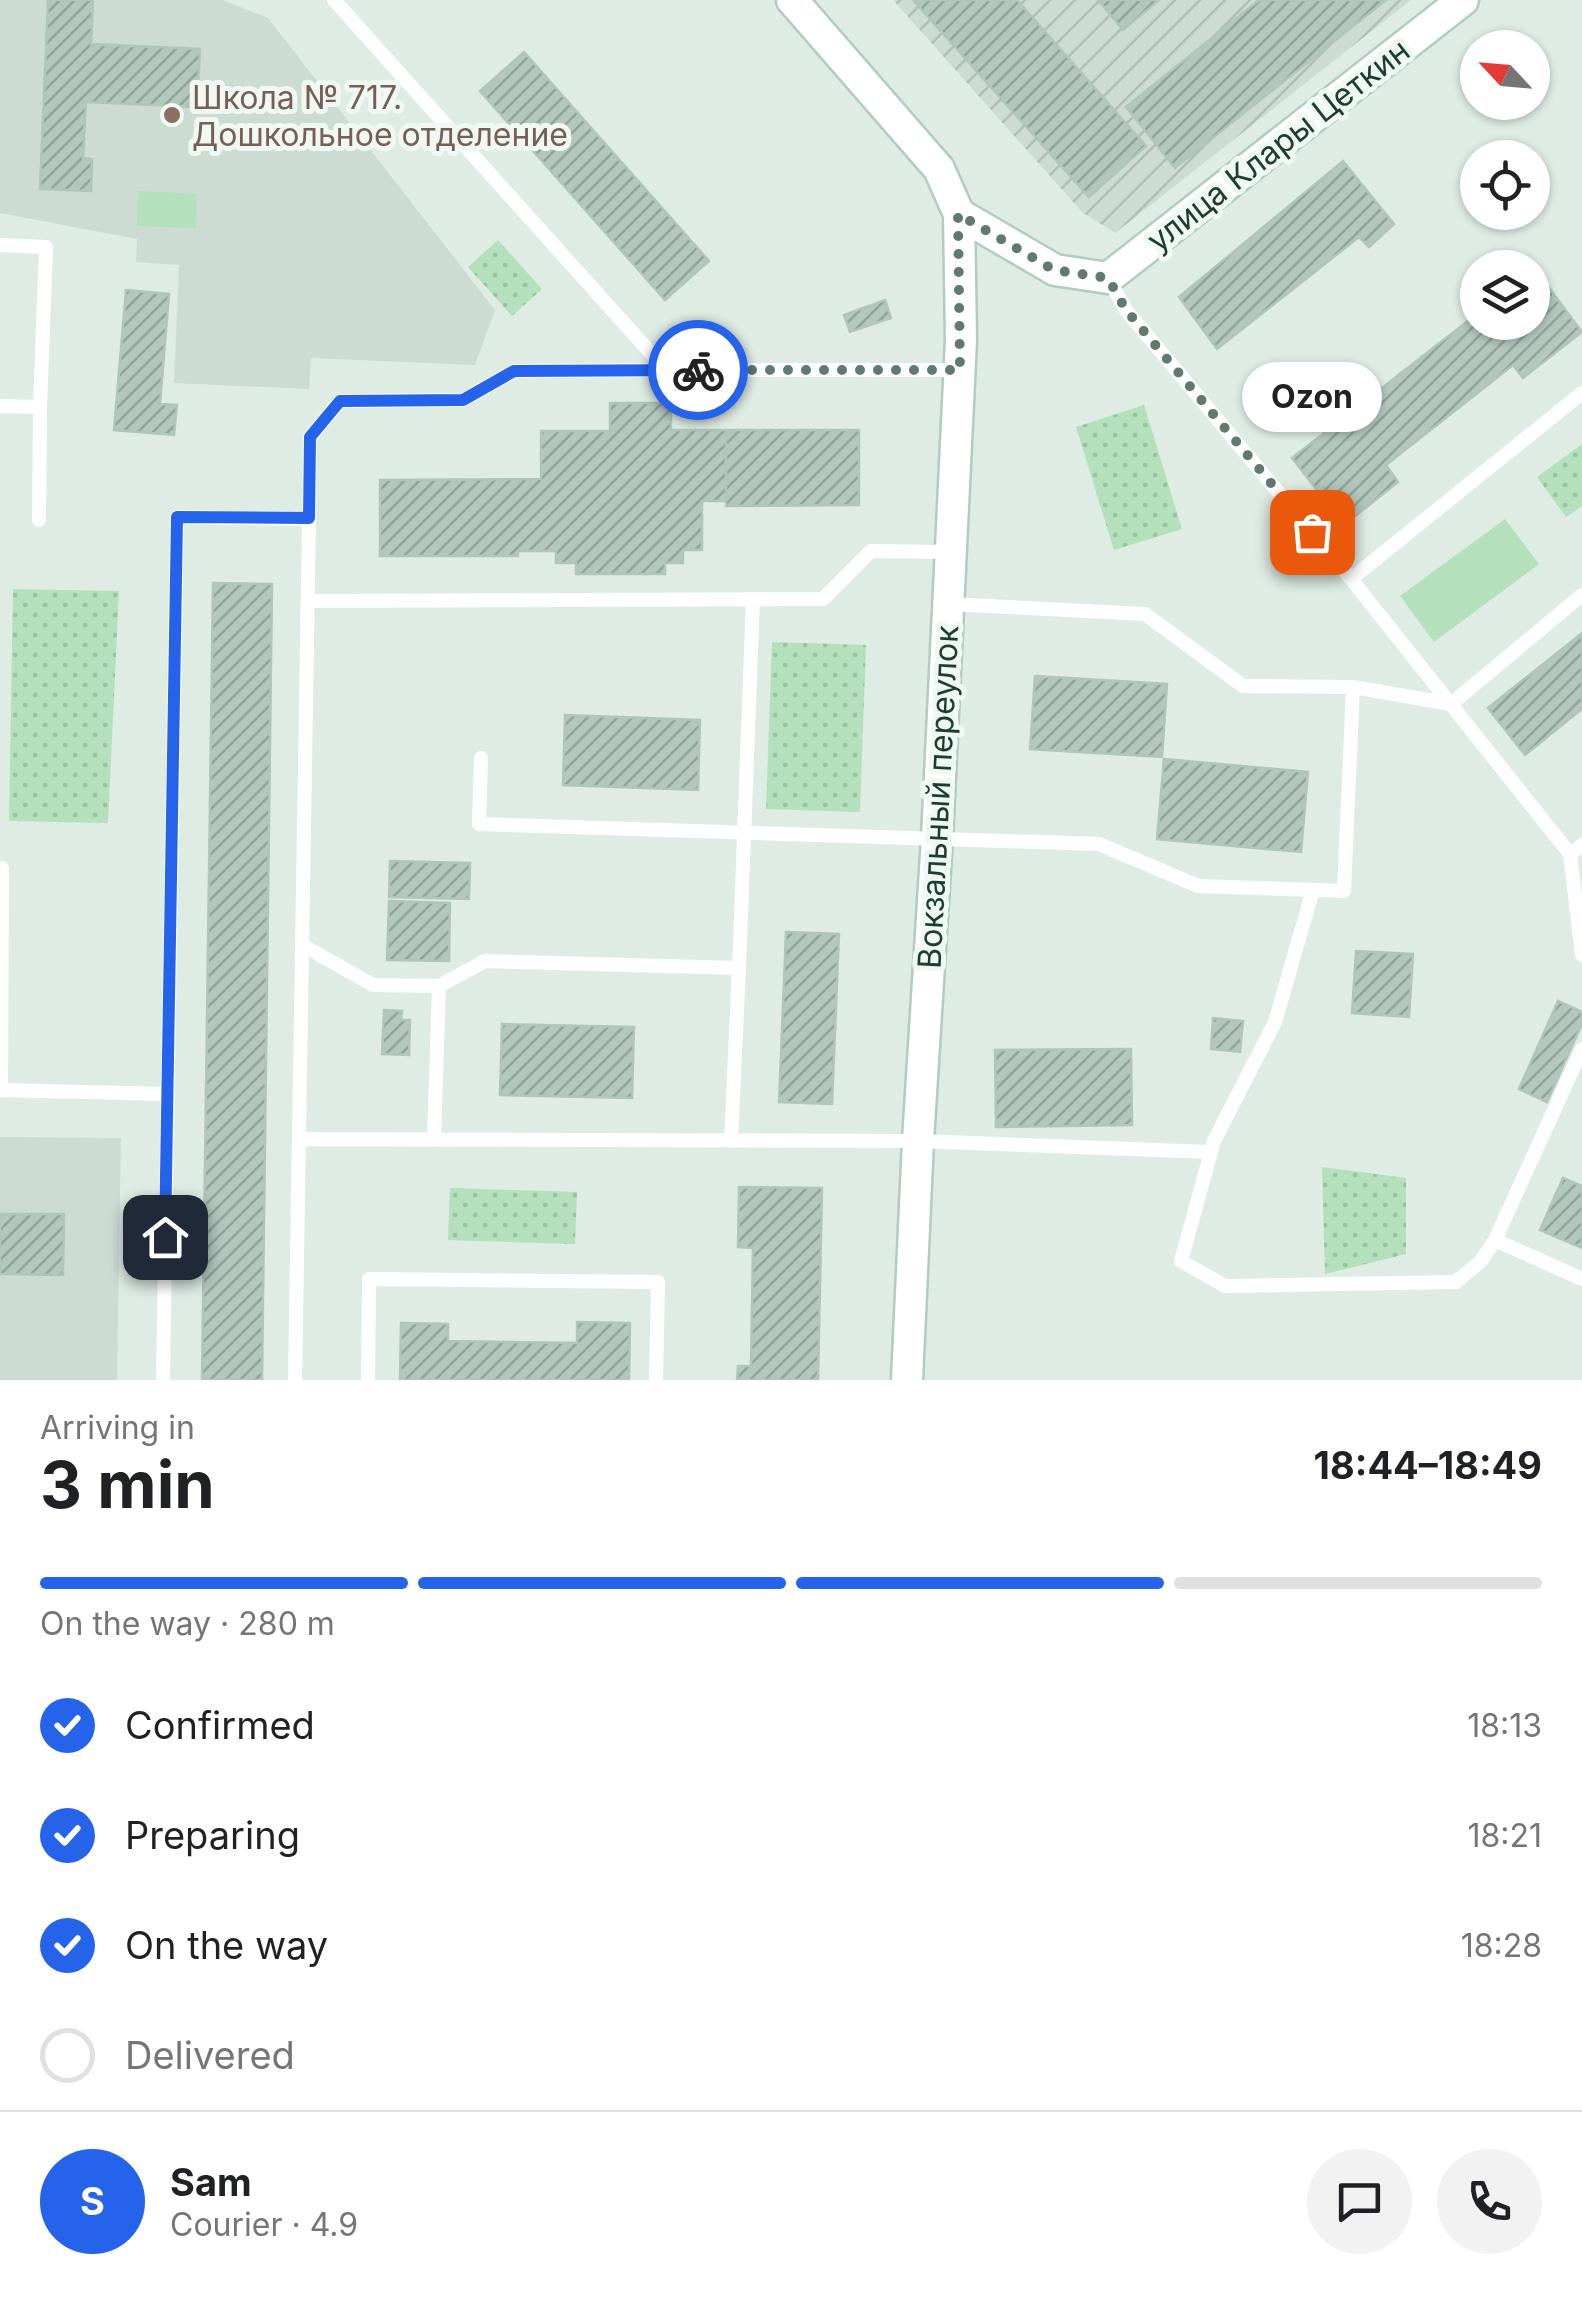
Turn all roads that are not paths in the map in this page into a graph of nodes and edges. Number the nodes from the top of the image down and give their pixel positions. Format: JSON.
{"nodes":[{"id":1,"x":334,"y":0,"type":"edge"},
{"id":2,"x":792,"y":0,"type":"edge"},
{"id":3,"x":1463,"y":0,"type":"edge"},
{"id":4,"x":958,"y":214,"type":"junction"},
{"id":5,"x":0,"y":244,"type":"edge"},
{"id":6,"x":1108,"y":278,"type":"junction"},
{"id":7,"x":666,"y":370,"type":"junction"},
{"id":8,"x":960,"y":370,"type":"junction"},
{"id":9,"x":1582,"y":393,"type":"edge"},
{"id":10,"x":0,"y":406,"type":"edge"},
{"id":11,"x":40,"y":407,"type":"junction"},
{"id":12,"x":309,"y":518,"type":"junction"},
{"id":13,"x":39,"y":520,"type":"dead end"},
{"id":14,"x":950,"y":552,"type":"junction"},
{"id":15,"x":1351,"y":579,"type":"junction"},
{"id":16,"x":1582,"y":595,"type":"edge"},
{"id":17,"x":753,"y":598,"type":"junction"},
{"id":18,"x":308,"y":600,"type":"junction"},
{"id":19,"x":947,"y":604,"type":"junction"},
{"id":20,"x":1353,"y":687,"type":"junction"},
{"id":21,"x":1451,"y":704,"type":"junction"},
{"id":22,"x":481,"y":758,"type":"dead end"},
{"id":23,"x":744,"y":832,"type":"junction"},
{"id":24,"x":937,"y":838,"type":"junction"},
{"id":25,"x":1576,"y":850,"type":"edge"},
{"id":26,"x":0,"y":868,"type":"edge"},
{"id":27,"x":1313,"y":890,"type":"junction"},
{"id":28,"x":302,"y":945,"type":"junction"},
{"id":29,"x":1582,"y":955,"type":"edge"},
{"id":30,"x":739,"y":968,"type":"junction"},
{"id":31,"x":439,"y":986,"type":"junction"},
{"id":32,"x":1582,"y":1050,"type":"edge"},
{"id":33,"x":0,"y":1090,"type":"edge"},
{"id":34,"x":168,"y":1094,"type":"junction"},
{"id":35,"x":299,"y":1139,"type":"junction"},
{"id":36,"x":434,"y":1140,"type":"junction"},
{"id":37,"x":732,"y":1140,"type":"junction"},
{"id":38,"x":918,"y":1141,"type":"junction"},
{"id":39,"x":1211,"y":1152,"type":"junction"},
{"id":40,"x":1495,"y":1240,"type":"junction"},
{"id":41,"x":1582,"y":1278,"type":"edge"},
{"id":42,"x":163,"y":1380,"type":"edge"},
{"id":43,"x":295,"y":1380,"type":"edge"},
{"id":44,"x":368,"y":1380,"type":"edge"},
{"id":45,"x":656,"y":1380,"type":"edge"},
{"id":46,"x":907,"y":1380,"type":"edge"}],
"edges":[{"from":1,"to":7,"type":"lane"},
{"from":2,"to":4,"type":"street"},
{"from":3,"to":6,"type":"street","name":"улица Клары Цеткин"},
{"from":4,"to":6,"type":"street"},
{"from":4,"to":8,"type":"street","name":"Вокзальный переулок"},
{"from":5,"to":11,"type":"lane"},
{"from":6,"to":15,"type":"lane"},
{"from":7,"to":8,"type":"lane"},
{"from":7,"to":12,"type":"lane"},
{"from":8,"to":14,"type":"street","name":"Вокзальный переулок"},
{"from":9,"to":15,"type":"lane"},
{"from":10,"to":11,"type":"lane"},
{"from":11,"to":13,"type":"lane"},
{"from":12,"to":18,"type":"lane"},
{"from":12,"to":34,"type":"lane"},
{"from":14,"to":17,"type":"lane"},
{"from":14,"to":19,"type":"street","name":"Вокзальный переулок"},
{"from":15,"to":21,"type":"lane"},
{"from":16,"to":21,"type":"lane"},
{"from":17,"to":18,"type":"lane"},
{"from":17,"to":23,"type":"lane"},
{"from":18,"to":28,"type":"lane"},
{"from":19,"to":20,"type":"lane"},
{"from":19,"to":24,"type":"street","name":"Вокзальный переулок"},
{"from":20,"to":21,"type":"lane"},
{"from":20,"to":27,"type":"lane"},
{"from":21,"to":25,"type":"lane"},
{"from":22,"to":23,"type":"lane"},
{"from":23,"to":24,"type":"lane"},
{"from":23,"to":30,"type":"lane"},
{"from":24,"to":27,"type":"lane"},
{"from":24,"to":38,"type":"street","name":"Вокзальный переулок"},
{"from":25,"to":29,"type":"lane"},
{"from":26,"to":33,"type":"lane"},
{"from":27,"to":39,"type":"lane"},
{"from":28,"to":31,"type":"lane"},
{"from":28,"to":35,"type":"lane"},
{"from":30,"to":31,"type":"lane"},
{"from":30,"to":37,"type":"lane"},
{"from":31,"to":36,"type":"lane"},
{"from":32,"to":40,"type":"lane"},
{"from":33,"to":34,"type":"lane"},
{"from":34,"to":42,"type":"lane"},
{"from":35,"to":36,"type":"lane"},
{"from":35,"to":43,"type":"lane"},
{"from":36,"to":37,"type":"lane"},
{"from":37,"to":38,"type":"lane"},
{"from":38,"to":39,"type":"lane"},
{"from":38,"to":46,"type":"street","name":"Вокзальный переулок"},
{"from":39,"to":40,"type":"lane"},
{"from":40,"to":41,"type":"lane"},
{"from":44,"to":45,"type":"lane"}]}
